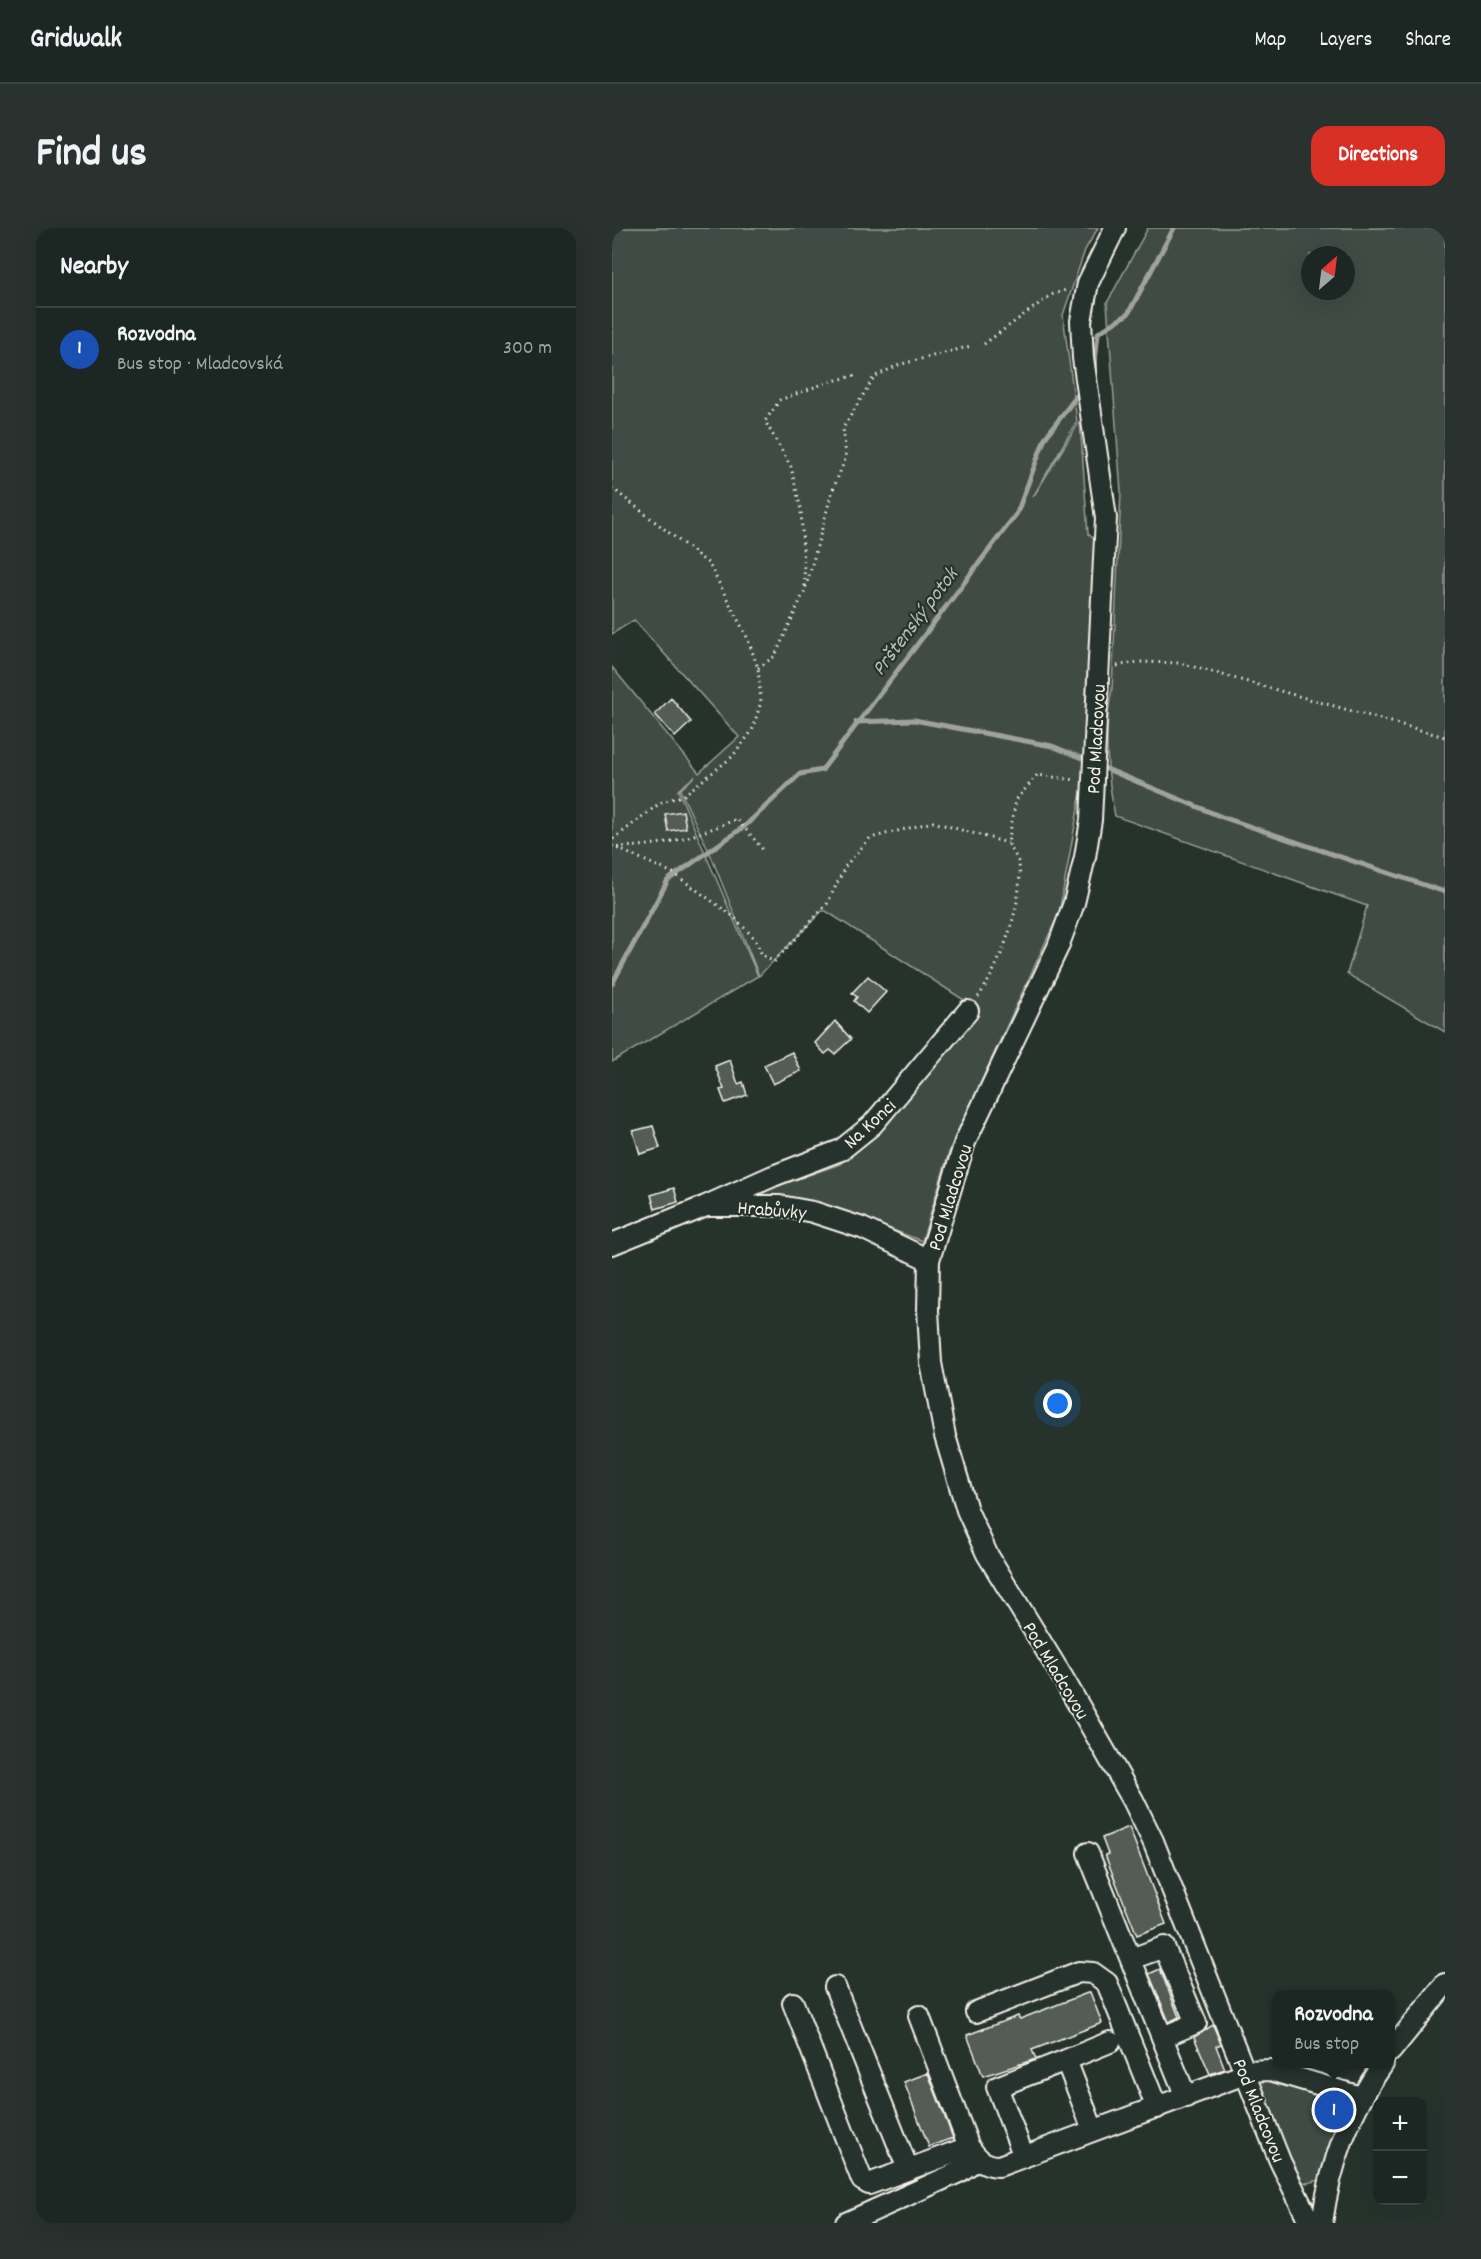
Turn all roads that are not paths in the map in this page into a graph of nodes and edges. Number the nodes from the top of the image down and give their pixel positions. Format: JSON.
{"nodes":[{"id":1,"x":1115,"y":228,"type":"edge"},
{"id":2,"x":968,"y":1011,"type":"road end"},
{"id":3,"x":706,"y":1206,"type":"junction"},
{"id":4,"x":612,"y":1244,"type":"edge"},
{"id":5,"x":929,"y":1260,"type":"junction"},
{"id":6,"x":1088,"y":1853,"type":"dead end"},
{"id":7,"x":1131,"y":1959,"type":"junction"},
{"id":8,"x":1445,"y":1984,"type":"edge"},
{"id":9,"x":835,"y":1987,"type":"dead end"},
{"id":10,"x":793,"y":2003,"type":"dead end"},
{"id":11,"x":976,"y":2012,"type":"dead end"},
{"id":12,"x":919,"y":2016,"type":"dead end"},
{"id":13,"x":1163,"y":2037,"type":"junction"},
{"id":14,"x":1110,"y":2042,"type":"dead end"},
{"id":15,"x":1395,"y":2046,"type":"edge"},
{"id":16,"x":1066,"y":2060,"type":"junction"},
{"id":17,"x":1380,"y":2068,"type":"edge"},
{"id":18,"x":1241,"y":2074,"type":"junction"},
{"id":19,"x":1186,"y":2097,"type":"junction"},
{"id":20,"x":1361,"y":2097,"type":"junction"},
{"id":21,"x":1157,"y":2108,"type":"junction"},
{"id":22,"x":1093,"y":2130,"type":"junction"},
{"id":23,"x":974,"y":2153,"type":"junction"},
{"id":24,"x":1024,"y":2157,"type":"junction"},
{"id":25,"x":908,"y":2169,"type":"junction"},
{"id":26,"x":846,"y":2223,"type":"edge"},
{"id":27,"x":1310,"y":2223,"type":"edge"},
{"id":28,"x":1322,"y":2223,"type":"edge"}],
"edges":[{"from":1,"to":5,"type":"street","name":"Pod Mladcovou"},
{"from":2,"to":3,"type":"street","name":"Na Konci"},
{"from":3,"to":4,"type":"street","name":"Hrabůvky"},
{"from":3,"to":5,"type":"street","name":"Hrabůvky"},
{"from":5,"to":18,"type":"street","name":"Pod Mladcovou"},
{"from":6,"to":7,"type":"street"},
{"from":7,"to":13,"type":"street"},
{"from":7,"to":13,"type":"street"},
{"from":8,"to":15,"type":"street"},
{"from":9,"to":25,"type":"street"},
{"from":10,"to":25,"type":"street"},
{"from":11,"to":21,"type":"street"},
{"from":12,"to":23,"type":"street"},
{"from":13,"to":19,"type":"street"},
{"from":14,"to":16,"type":"street"},
{"from":16,"to":22,"type":"street"},
{"from":16,"to":24,"type":"street"},
{"from":17,"to":20,"type":"street"},
{"from":18,"to":19,"type":"street"},
{"from":18,"to":20,"type":"street"},
{"from":18,"to":27,"type":"street","name":"Pod Mladcovou"},
{"from":19,"to":21,"type":"street"},
{"from":20,"to":28,"type":"street"},
{"from":21,"to":22,"type":"street"},
{"from":22,"to":24,"type":"street"},
{"from":23,"to":24,"type":"street"},
{"from":23,"to":25,"type":"street"},
{"from":23,"to":26,"type":"street"}]}
